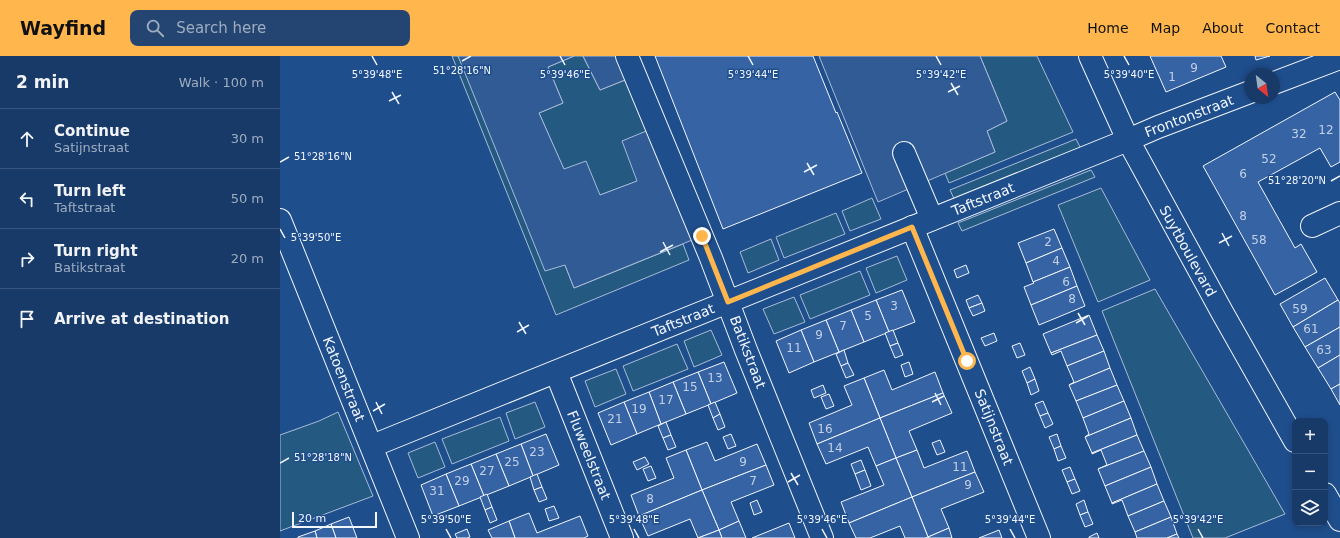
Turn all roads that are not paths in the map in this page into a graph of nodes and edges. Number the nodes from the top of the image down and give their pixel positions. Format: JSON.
{"nodes":[{"id":1,"x":626,"y":56,"type":"edge"},
{"id":2,"x":1090,"y":56,"type":"edge"},
{"id":3,"x":1340,"y":58,"type":"edge"},
{"id":4,"x":1280,"y":81,"type":"edge"},
{"id":5,"x":1244,"y":94,"type":"edge"},
{"id":6,"x":1128,"y":140,"type":"junction"},
{"id":7,"x":904,"y":153,"type":"dead end"},
{"id":8,"x":1340,"y":213,"type":"edge"},
{"id":9,"x":932,"y":219,"type":"junction"},
{"id":10,"x":280,"y":220,"type":"edge"},
{"id":11,"x":1312,"y":226,"type":"dead end"},
{"id":12,"x":912,"y":227,"type":"junction"},
{"id":13,"x":728,"y":302,"type":"junction"},
{"id":14,"x":556,"y":372,"type":"junction"},
{"id":15,"x":1292,"y":436,"type":"edge"},
{"id":16,"x":372,"y":446,"type":"junction"},
{"id":17,"x":1328,"y":499,"type":"edge"},
{"id":18,"x":1340,"y":520,"type":"edge"},
{"id":19,"x":408,"y":538,"type":"edge"},
{"id":20,"x":622,"y":538,"type":"edge"},
{"id":21,"x":822,"y":538,"type":"edge"},
{"id":22,"x":1039,"y":538,"type":"edge"}],
"edges":[{"from":1,"to":13,"type":"street","name":"Batikstraat"},
{"from":2,"to":6,"type":"street","name":"Suytboulevard"},
{"from":3,"to":4,"type":"street"},
{"from":5,"to":6,"type":"street","name":"Frontonstraat"},
{"from":6,"to":9,"type":"street","name":"Taftstraat"},
{"from":6,"to":15,"type":"street","name":"Suytboulevard"},
{"from":7,"to":9,"type":"street"},
{"from":8,"to":11,"type":"street"},
{"from":9,"to":12,"type":"street","name":"Taftstraat"},
{"from":10,"to":16,"type":"street","name":"Katoenstraat"},
{"from":12,"to":13,"type":"street","name":"Taftstraat"},
{"from":12,"to":22,"type":"street","name":"Satijnstraat"},
{"from":13,"to":14,"type":"street","name":"Taftstraat"},
{"from":13,"to":21,"type":"street","name":"Batikstraat"},
{"from":14,"to":16,"type":"street","name":"Taftstraat"},
{"from":14,"to":20,"type":"street","name":"Fluweelstraat"},
{"from":16,"to":19,"type":"street","name":"Katoenstraat"},
{"from":17,"to":18,"type":"street"}]}
